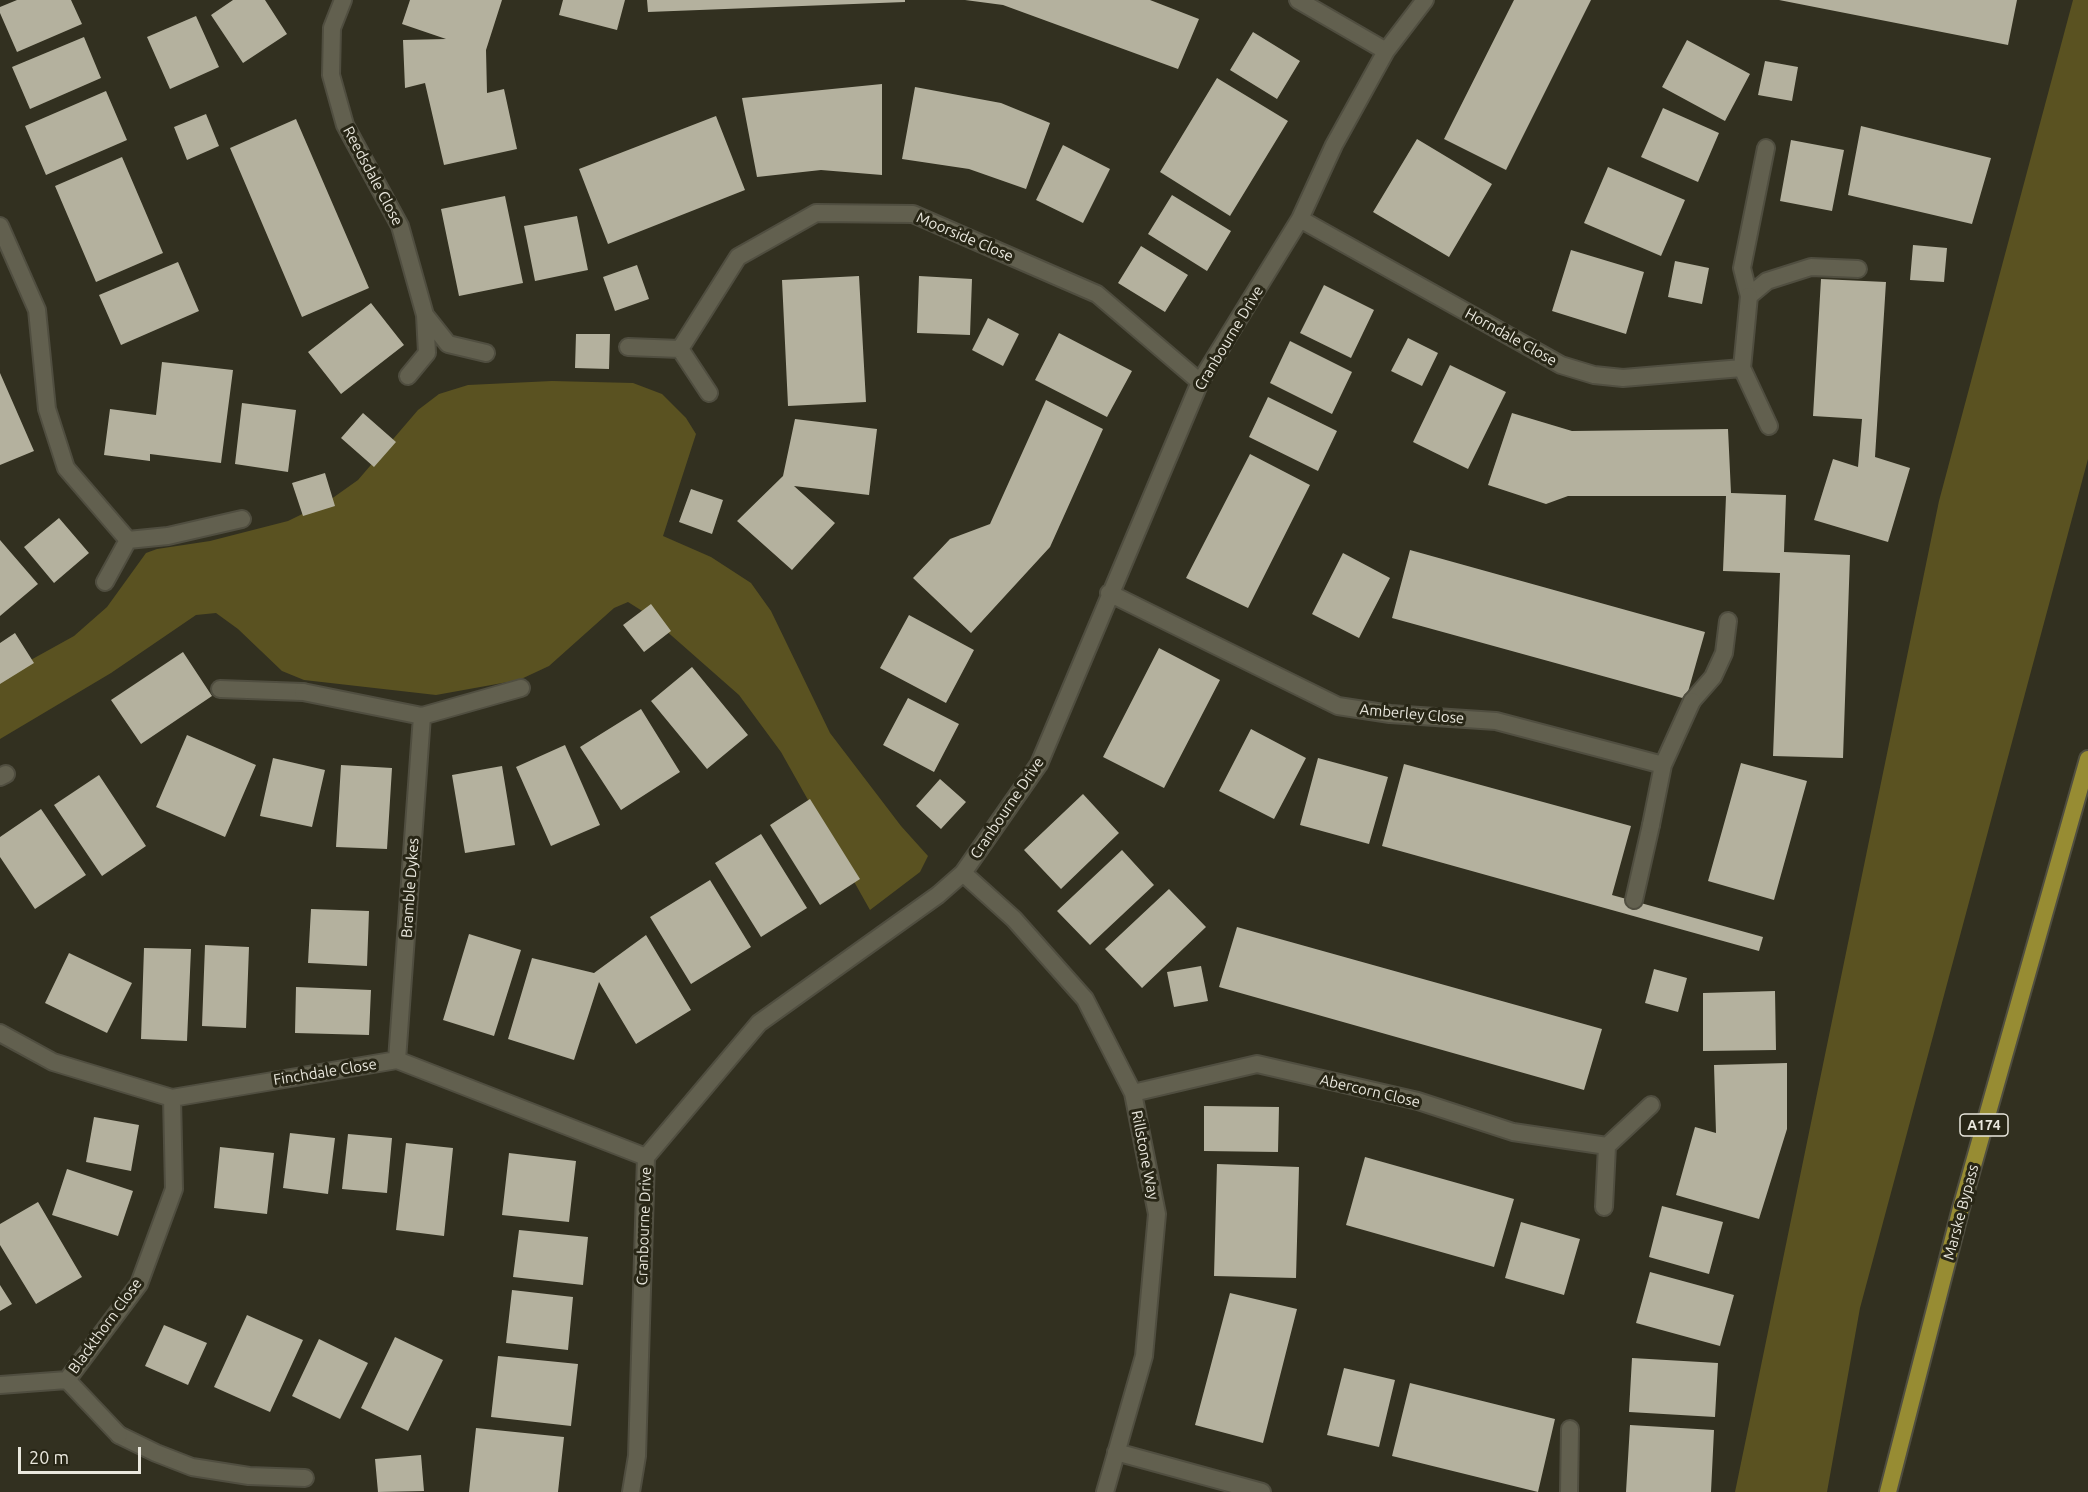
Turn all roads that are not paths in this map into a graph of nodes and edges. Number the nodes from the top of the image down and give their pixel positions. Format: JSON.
{"nodes":[{"id":1,"x":343,"y":0,"type":"edge"},
{"id":2,"x":1298,"y":0,"type":"edge"},
{"id":3,"x":1425,"y":0,"type":"edge"},
{"id":4,"x":1386,"y":51,"type":"junction"},
{"id":5,"x":1766,"y":148,"type":"dead end"},
{"id":6,"x":1300,"y":219,"type":"junction"},
{"id":7,"x":0,"y":226,"type":"edge"},
{"id":8,"x":1858,"y":269,"type":"dead end"},
{"id":9,"x":1749,"y":296,"type":"junction"},
{"id":10,"x":425,"y":315,"type":"junction"},
{"id":11,"x":628,"y":347,"type":"dead end"},
{"id":12,"x":680,"y":349,"type":"junction"},
{"id":13,"x":486,"y":353,"type":"dead end"},
{"id":14,"x":1742,"y":368,"type":"junction"},
{"id":15,"x":408,"y":376,"type":"dead end"},
{"id":16,"x":1200,"y":382,"type":"junction"},
{"id":17,"x":710,"y":393,"type":"dead end"},
{"id":18,"x":1769,"y":426,"type":"dead end"},
{"id":19,"x":242,"y":519,"type":"dead end"},
{"id":20,"x":128,"y":540,"type":"junction"},
{"id":21,"x":105,"y":582,"type":"dead end"},
{"id":22,"x":1109,"y":593,"type":"junction"},
{"id":23,"x":1728,"y":621,"type":"dead end"},
{"id":24,"x":521,"y":688,"type":"dead end"},
{"id":25,"x":220,"y":689,"type":"dead end"},
{"id":26,"x":422,"y":716,"type":"junction"},
{"id":27,"x":2088,"y":759,"type":"edge"},
{"id":28,"x":1663,"y":765,"type":"junction"},
{"id":29,"x":963,"y":873,"type":"junction"},
{"id":30,"x":1634,"y":900,"type":"dead end"},
{"id":31,"x":0,"y":1033,"type":"edge"},
{"id":32,"x":397,"y":1060,"type":"junction"},
{"id":33,"x":1133,"y":1093,"type":"junction"},
{"id":34,"x":172,"y":1098,"type":"junction"},
{"id":35,"x":1651,"y":1105,"type":"dead end"},
{"id":36,"x":1607,"y":1146,"type":"junction"},
{"id":37,"x":646,"y":1157,"type":"junction"},
{"id":38,"x":1604,"y":1207,"type":"dead end"},
{"id":39,"x":67,"y":1380,"type":"junction"},
{"id":40,"x":0,"y":1385,"type":"edge"},
{"id":41,"x":1570,"y":1429,"type":"dead end"},
{"id":42,"x":1116,"y":1452,"type":"junction"},
{"id":43,"x":305,"y":1478,"type":"dead end"},
{"id":44,"x":631,"y":1492,"type":"edge"},
{"id":45,"x":1105,"y":1492,"type":"edge"},
{"id":46,"x":1262,"y":1492,"type":"edge"},
{"id":47,"x":1569,"y":1492,"type":"edge"},
{"id":48,"x":1888,"y":1492,"type":"edge"}],
"edges":[{"from":1,"to":10,"type":"street","name":"Reedsdale Close"},
{"from":2,"to":4,"type":"street"},
{"from":3,"to":4,"type":"street","name":"Cranbourne Drive"},
{"from":4,"to":6,"type":"street","name":"Cranbourne Drive"},
{"from":5,"to":9,"type":"street"},
{"from":6,"to":14,"type":"street","name":"Horndale Close"},
{"from":6,"to":16,"type":"street","name":"Cranbourne Drive"},
{"from":7,"to":20,"type":"street"},
{"from":8,"to":9,"type":"street"},
{"from":9,"to":14,"type":"street"},
{"from":10,"to":13,"type":"street","name":"Reedsdale Close"},
{"from":10,"to":15,"type":"street","name":"Reedsdale Close"},
{"from":11,"to":12,"type":"street"},
{"from":12,"to":16,"type":"street","name":"Moorside Close"},
{"from":12,"to":17,"type":"street"},
{"from":14,"to":18,"type":"street"},
{"from":16,"to":22,"type":"street","name":"Cranbourne Drive"},
{"from":19,"to":20,"type":"street"},
{"from":20,"to":21,"type":"street"},
{"from":22,"to":28,"type":"street","name":"Amberley Close"},
{"from":22,"to":29,"type":"street","name":"Cranbourne Drive"},
{"from":23,"to":28,"type":"street"},
{"from":24,"to":26,"type":"street"},
{"from":25,"to":26,"type":"street"},
{"from":26,"to":32,"type":"street","name":"Bramble Dykes"},
{"from":27,"to":48,"type":"main road","name":"Marske Bypass","number":"A174"},
{"from":28,"to":30,"type":"street"},
{"from":29,"to":33,"type":"street","name":"Rillstone Way"},
{"from":29,"to":37,"type":"street","name":"Cranbourne Drive"},
{"from":31,"to":34,"type":"street","name":"Finchdale Close"},
{"from":32,"to":34,"type":"street","name":"Finchdale Close"},
{"from":32,"to":37,"type":"street","name":"Finchdale Close"},
{"from":33,"to":36,"type":"street","name":"Abercorn Close"},
{"from":33,"to":42,"type":"street","name":"Rillstone Way"},
{"from":34,"to":39,"type":"street","name":"Blackthorn Close"},
{"from":35,"to":36,"type":"street"},
{"from":36,"to":38,"type":"street"},
{"from":37,"to":44,"type":"street","name":"Cranbourne Drive"},
{"from":39,"to":40,"type":"street","name":"Blackthorn Close"},
{"from":39,"to":43,"type":"street","name":"Blackthorn Close"},
{"from":41,"to":47,"type":"street"},
{"from":42,"to":45,"type":"street","name":"Rillstone Way"},
{"from":42,"to":46,"type":"street"}]}
